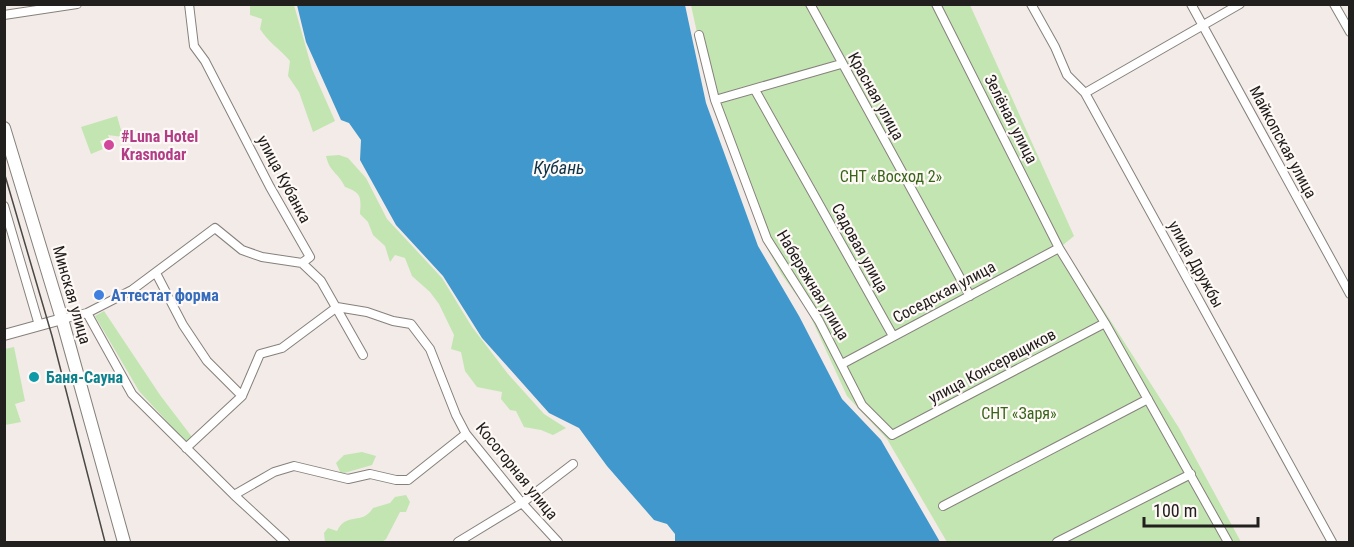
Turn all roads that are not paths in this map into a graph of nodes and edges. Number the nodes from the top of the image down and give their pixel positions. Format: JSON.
{"nodes":[{"id":1,"x":77,"y":4,"type":"edge"},
{"id":2,"x":189,"y":4,"type":"edge"},
{"id":3,"x":810,"y":4,"type":"edge"},
{"id":4,"x":936,"y":4,"type":"edge"},
{"id":5,"x":1031,"y":4,"type":"edge"},
{"id":6,"x":1191,"y":4,"type":"edge"},
{"id":7,"x":1240,"y":4,"type":"edge"},
{"id":8,"x":1334,"y":4,"type":"edge"},
{"id":9,"x":4,"y":15,"type":"edge"},
{"id":10,"x":1203,"y":25,"type":"junction"},
{"id":11,"x":1350,"y":32,"type":"edge"},
{"id":12,"x":699,"y":35,"type":"dead end"},
{"id":13,"x":841,"y":64,"type":"junction"},
{"id":14,"x":754,"y":90,"type":"junction"},
{"id":15,"x":1085,"y":93,"type":"junction"},
{"id":16,"x":716,"y":100,"type":"junction"},
{"id":17,"x":4,"y":128,"type":"edge"},
{"id":18,"x":4,"y":206,"type":"edge"},
{"id":19,"x":1059,"y":248,"type":"junction"},
{"id":20,"x":302,"y":263,"type":"junction"},
{"id":21,"x":156,"y":273,"type":"junction"},
{"id":22,"x":1350,"y":294,"type":"edge"},
{"id":23,"x":970,"y":296,"type":"junction"},
{"id":24,"x":337,"y":307,"type":"junction"},
{"id":25,"x":87,"y":313,"type":"junction"},
{"id":26,"x":62,"y":319,"type":"junction"},
{"id":27,"x":1105,"y":323,"type":"junction"},
{"id":28,"x":39,"y":325,"type":"junction"},
{"id":29,"x":4,"y":335,"type":"edge"},
{"id":30,"x":892,"y":336,"type":"junction"},
{"id":31,"x":363,"y":355,"type":"dead end"},
{"id":32,"x":842,"y":364,"type":"junction"},
{"id":33,"x":242,"y":396,"type":"junction"},
{"id":34,"x":1148,"y":399,"type":"junction"},
{"id":35,"x":466,"y":434,"type":"junction"},
{"id":36,"x":892,"y":435,"type":"joint"},
{"id":37,"x":186,"y":448,"type":"junction"},
{"id":38,"x":573,"y":464,"type":"dead end"},
{"id":39,"x":1191,"y":474,"type":"junction"},
{"id":40,"x":234,"y":495,"type":"junction"},
{"id":41,"x":522,"y":503,"type":"junction"},
{"id":42,"x":943,"y":506,"type":"dead end"},
{"id":43,"x":124,"y":543,"type":"edge"},
{"id":44,"x":285,"y":543,"type":"edge"},
{"id":45,"x":458,"y":543,"type":"edge"},
{"id":46,"x":558,"y":543,"type":"edge"},
{"id":47,"x":1057,"y":543,"type":"edge"},
{"id":48,"x":1228,"y":543,"type":"edge"},
{"id":49,"x":1332,"y":543,"type":"edge"}],
"edges":[{"from":1,"to":9,"type":"street"},
{"from":2,"to":20,"type":"street","name":"улица Кубанка"},
{"from":3,"to":13,"type":"street","name":"Красная улица"},
{"from":4,"to":19,"type":"street","name":"Зелёная улица"},
{"from":5,"to":15,"type":"street","name":"улица Дружбы"},
{"from":6,"to":10,"type":"street","name":"Майкопская улица"},
{"from":7,"to":10,"type":"street"},
{"from":8,"to":11,"type":"street"},
{"from":10,"to":15,"type":"street"},
{"from":10,"to":22,"type":"street","name":"Майкопская улица"},
{"from":12,"to":16,"type":"street","name":"Набережная улица"},
{"from":13,"to":14,"type":"street"},
{"from":13,"to":23,"type":"street","name":"Красная улица"},
{"from":14,"to":16,"type":"street"},
{"from":14,"to":30,"type":"street","name":"Садовая улица"},
{"from":15,"to":49,"type":"street","name":"улица Дружбы"},
{"from":16,"to":32,"type":"street","name":"Набережная улица"},
{"from":17,"to":26,"type":"main road","name":"Минская улица"},
{"from":18,"to":28,"type":"street"},
{"from":19,"to":23,"type":"street","name":"Соседская улица"},
{"from":19,"to":27,"type":"street","name":"Зелёная улица"},
{"from":20,"to":21,"type":"street"},
{"from":20,"to":24,"type":"street"},
{"from":21,"to":25,"type":"street"},
{"from":21,"to":33,"type":"street"},
{"from":23,"to":30,"type":"street","name":"Соседская улица"},
{"from":24,"to":31,"type":"street"},
{"from":24,"to":33,"type":"street"},
{"from":24,"to":35,"type":"street","name":"Косогорная улица"},
{"from":25,"to":26,"type":"street"},
{"from":25,"to":37,"type":"street","name":"Минская улица"},
{"from":26,"to":28,"type":"street"},
{"from":26,"to":43,"type":"main road","name":"Минская улица"},
{"from":27,"to":34,"type":"street","name":"Зелёная улица"},
{"from":27,"to":36,"type":"street","name":"улица Консервщиков"},
{"from":28,"to":29,"type":"street"},
{"from":30,"to":32,"type":"street","name":"Соседская улица"},
{"from":32,"to":36,"type":"street","name":"Набережная улица"},
{"from":33,"to":37,"type":"street"},
{"from":34,"to":39,"type":"street","name":"Зелёная улица"},
{"from":34,"to":42,"type":"street"},
{"from":35,"to":40,"type":"street"},
{"from":35,"to":41,"type":"street","name":"Косогорная улица"},
{"from":37,"to":40,"type":"street","name":"Минская улица"},
{"from":38,"to":41,"type":"street"},
{"from":39,"to":47,"type":"street"},
{"from":39,"to":48,"type":"street","name":"Зелёная улица"},
{"from":40,"to":44,"type":"street","name":"Минская улица"},
{"from":41,"to":45,"type":"street"},
{"from":41,"to":46,"type":"street","name":"Косогорная улица"}]}
